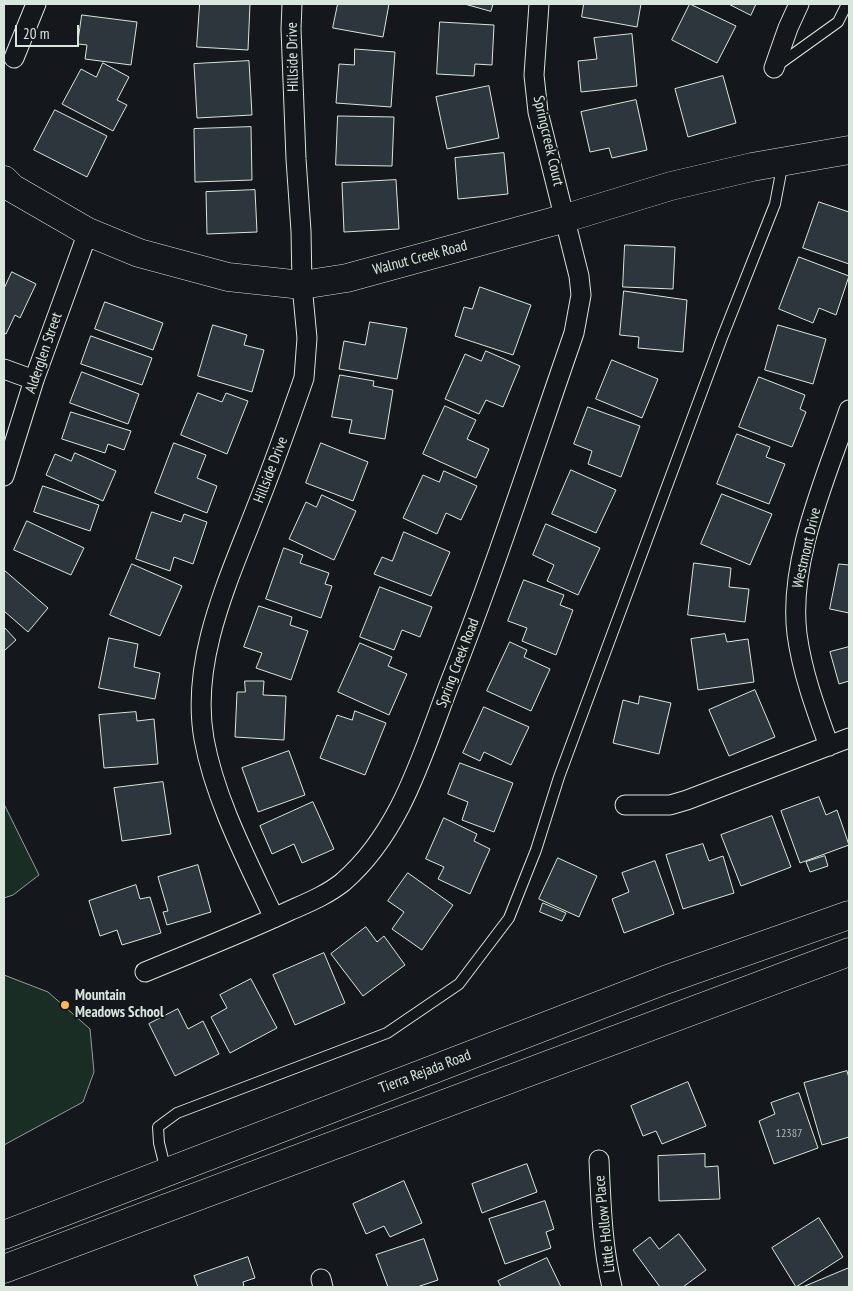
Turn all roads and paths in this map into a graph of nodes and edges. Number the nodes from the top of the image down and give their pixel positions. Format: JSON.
{"nodes":[{"id":1,"x":36,"y":4,"type":"edge"},
{"id":2,"x":292,"y":4,"type":"edge"},
{"id":3,"x":539,"y":4,"type":"edge"},
{"id":4,"x":800,"y":4,"type":"edge"},
{"id":5,"x":847,"y":4,"type":"edge"},
{"id":6,"x":14,"y":58,"type":"dead end"},
{"id":7,"x":774,"y":68,"type":"joint"},
{"id":8,"x":849,"y":150,"type":"edge"},
{"id":9,"x":783,"y":161,"type":"junction"},
{"id":10,"x":4,"y":180,"type":"edge"},
{"id":11,"x":566,"y":218,"type":"junction"},
{"id":12,"x":88,"y":232,"type":"junction"},
{"id":13,"x":302,"y":284,"type":"junction"},
{"id":14,"x":4,"y":368,"type":"edge"},
{"id":15,"x":34,"y":380,"type":"junction"},
{"id":16,"x":849,"y":410,"type":"edge"},
{"id":17,"x":4,"y":476,"type":"edge"},
{"id":18,"x":849,"y":738,"type":"edge"},
{"id":19,"x":829,"y":746,"type":"junction"},
{"id":20,"x":624,"y":805,"type":"dead end"},
{"id":21,"x":849,"y":915,"type":"edge"},
{"id":22,"x":274,"y":918,"type":"junction"},
{"id":23,"x":849,"y":952,"type":"edge"},
{"id":24,"x":145,"y":972,"type":"dead end"},
{"id":25,"x":599,"y":1160,"type":"dead end"},
{"id":26,"x":166,"y":1171,"type":"junction"},
{"id":27,"x":4,"y":1235,"type":"edge"},
{"id":28,"x":4,"y":1269,"type":"edge"},
{"id":29,"x":612,"y":1287,"type":"edge"}],
"edges":[{"from":1,"to":6,"type":"street"},
{"from":2,"to":13,"type":"street","name":"Hillside Drive"},
{"from":3,"to":11,"type":"street","name":"Springcreek Court"},
{"from":4,"to":7,"type":"street"},
{"from":5,"to":7,"type":"lane"},
{"from":8,"to":9,"type":"main road","name":"Walnut Creek Road"},
{"from":9,"to":11,"type":"main road","name":"Walnut Creek Road"},
{"from":9,"to":26,"type":"lane"},
{"from":10,"to":12,"type":"main road","name":"Walnut Creek Road"},
{"from":11,"to":13,"type":"main road","name":"Walnut Creek Road"},
{"from":11,"to":22,"type":"street","name":"Spring Creek Road"},
{"from":12,"to":13,"type":"main road","name":"Walnut Creek Road"},
{"from":12,"to":15,"type":"street","name":"Alderglen Street"},
{"from":13,"to":22,"type":"street","name":"Hillside Drive"},
{"from":14,"to":15,"type":"street"},
{"from":15,"to":17,"type":"street","name":"Alderglen Street"},
{"from":16,"to":19,"type":"street","name":"Westmont Drive"},
{"from":18,"to":19,"type":"street"},
{"from":19,"to":20,"type":"street"},
{"from":21,"to":26,"type":"main road","name":"Tierra Rejada Road"},
{"from":22,"to":24,"type":"street","name":"Spring Creek Road"},
{"from":23,"to":28,"type":"main road"},
{"from":25,"to":29,"type":"street","name":"Little Hollow Place"},
{"from":26,"to":27,"type":"main road","name":"Tierra Rejada Road"}]}
